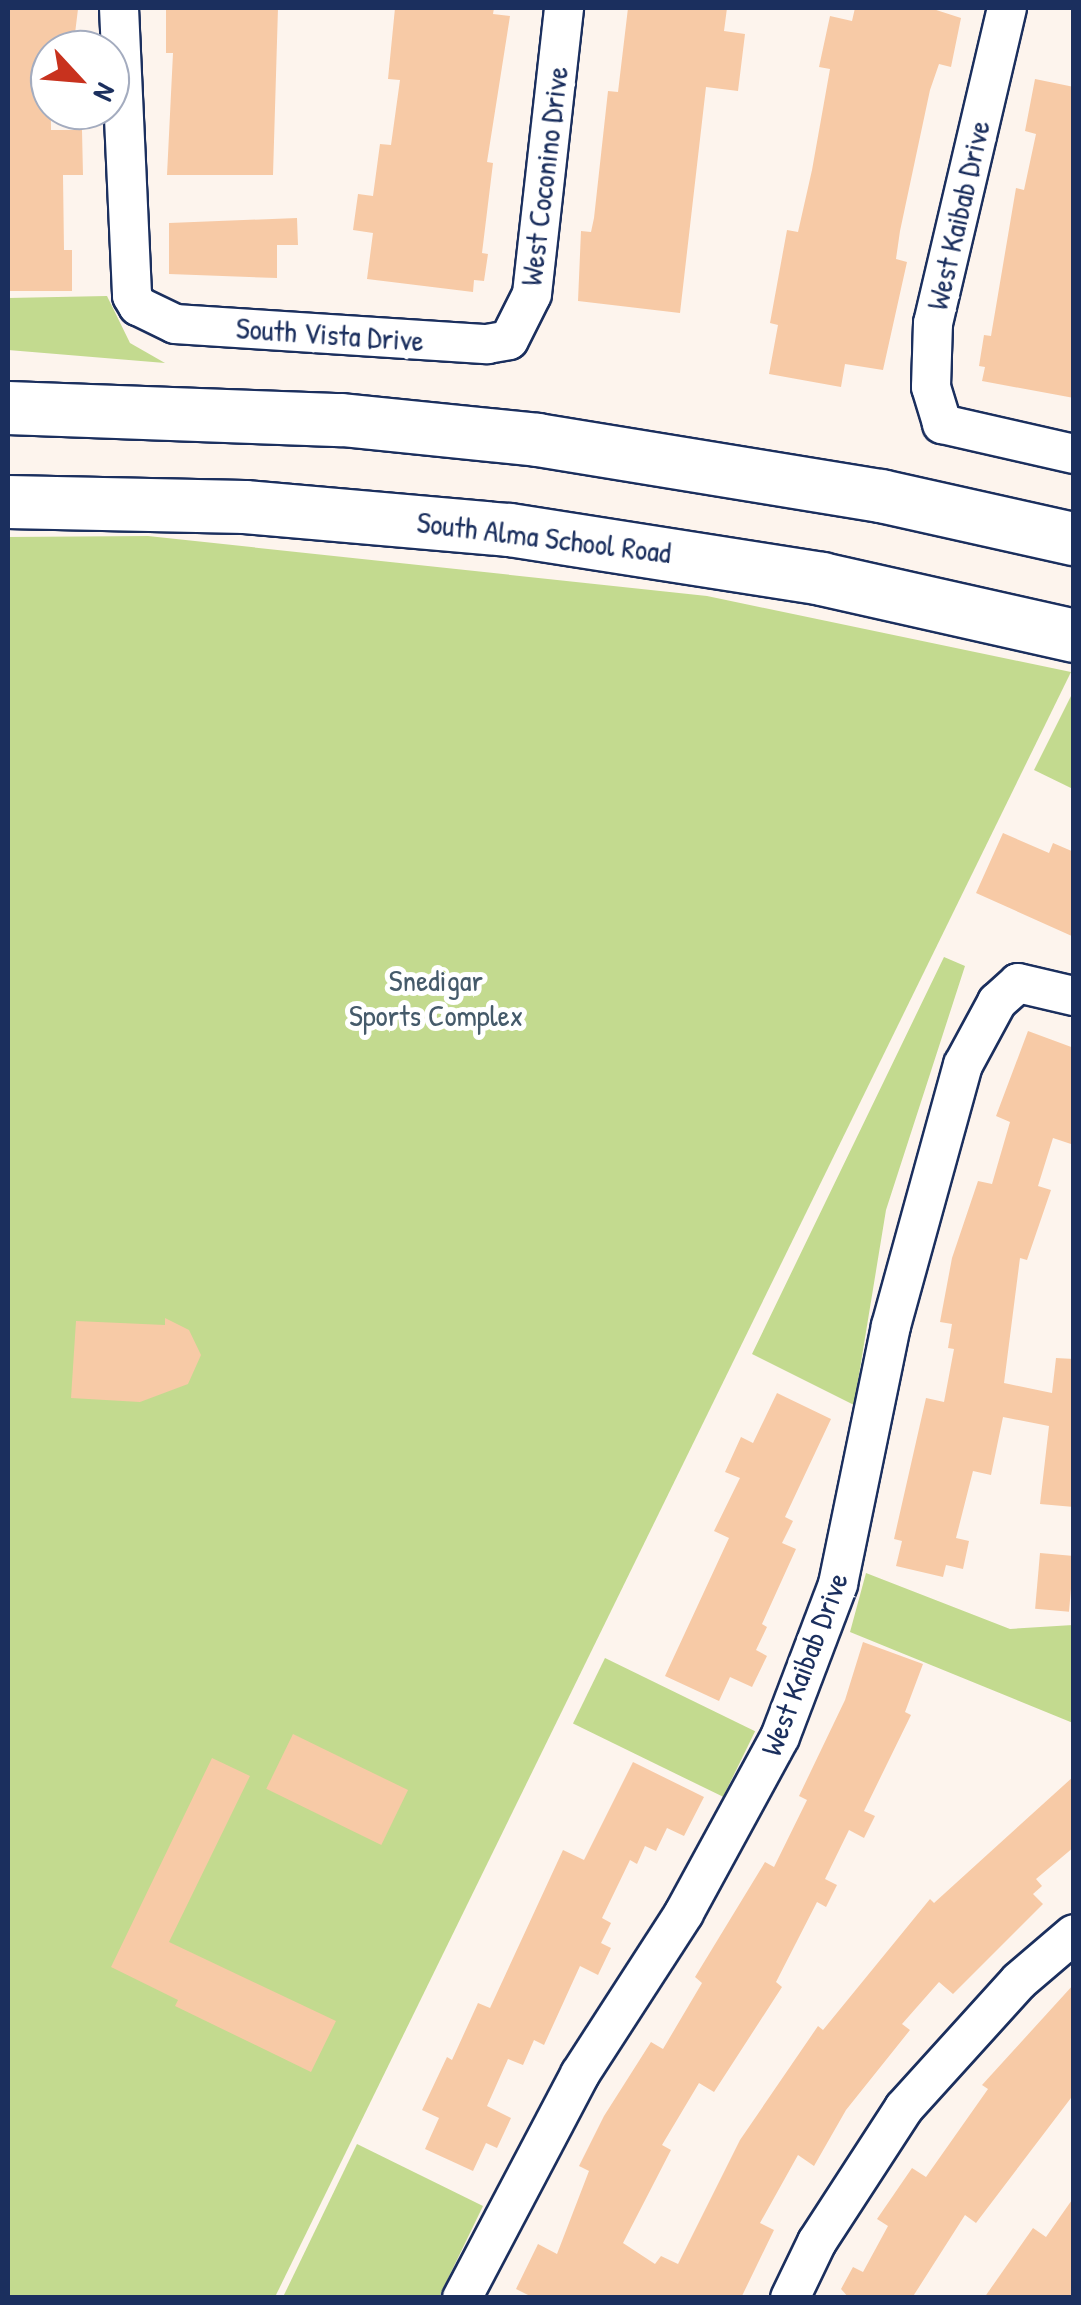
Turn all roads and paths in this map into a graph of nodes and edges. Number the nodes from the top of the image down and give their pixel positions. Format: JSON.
{"nodes":[{"id":1,"x":119,"y":8,"type":"edge"},
{"id":2,"x":564,"y":8,"type":"edge"},
{"id":3,"x":1006,"y":8,"type":"edge"},
{"id":4,"x":509,"y":340,"type":"joint"},
{"id":5,"x":8,"y":408,"type":"edge"},
{"id":6,"x":1074,"y":454,"type":"edge"},
{"id":7,"x":8,"y":502,"type":"edge"},
{"id":8,"x":1074,"y":539,"type":"edge"},
{"id":9,"x":1074,"y":636,"type":"edge"},
{"id":10,"x":1074,"y":996,"type":"edge"},
{"id":11,"x":1074,"y":1934,"type":"edge"},
{"id":12,"x":462,"y":2298,"type":"edge"},
{"id":13,"x":790,"y":2298,"type":"edge"}],
"edges":[{"from":1,"to":4,"type":"street","name":"South Vista Drive"},
{"from":2,"to":4,"type":"street","name":"West Coconino Drive"},
{"from":3,"to":6,"type":"street","name":"West Kaibab Drive"},
{"from":5,"to":8,"type":"main road"},
{"from":7,"to":9,"type":"main road","name":"South Alma School Road"},
{"from":10,"to":12,"type":"street","name":"West Kaibab Drive"},
{"from":11,"to":13,"type":"street"}]}
